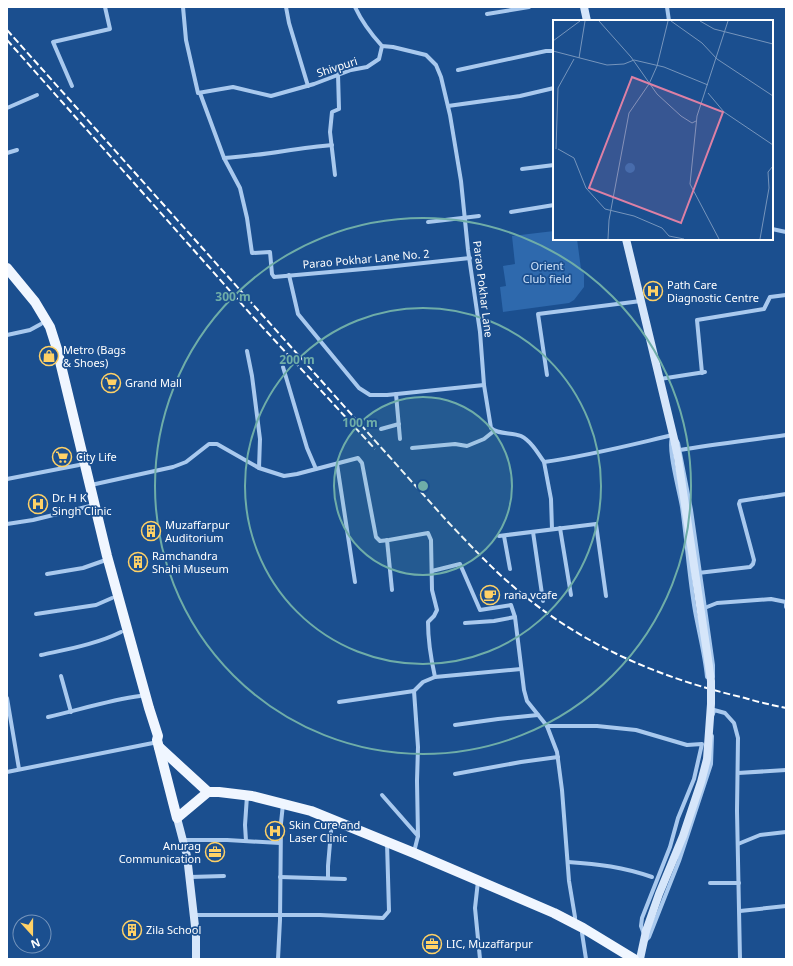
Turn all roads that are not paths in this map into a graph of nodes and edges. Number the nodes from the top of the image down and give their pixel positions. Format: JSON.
{"nodes":[{"id":1,"x":105,"y":7,"type":"edge"},
{"id":2,"x":183,"y":7,"type":"edge"},
{"id":3,"x":286,"y":7,"type":"edge"},
{"id":4,"x":355,"y":7,"type":"edge"},
{"id":5,"x":529,"y":7,"type":"edge"},
{"id":6,"x":584,"y":7,"type":"edge"},
{"id":7,"x":667,"y":7,"type":"edge"},
{"id":8,"x":487,"y":14,"type":"dead end"},
{"id":9,"x":586,"y":20,"type":"edge"},
{"id":10,"x":669,"y":20,"type":"edge"},
{"id":11,"x":382,"y":46,"type":"junction"},
{"id":12,"x":553,"y":51,"type":"edge"},
{"id":13,"x":458,"y":70,"type":"dead end"},
{"id":14,"x":338,"y":74,"type":"junction"},
{"id":15,"x":72,"y":86,"type":"dead end"},
{"id":16,"x":308,"y":86,"type":"junction"},
{"id":17,"x":553,"y":88,"type":"edge"},
{"id":18,"x":200,"y":92,"type":"junction"},
{"id":19,"x":37,"y":95,"type":"dead end"},
{"id":20,"x":448,"y":106,"type":"junction"},
{"id":21,"x":7,"y":108,"type":"edge"},
{"id":22,"x":332,"y":145,"type":"junction"},
{"id":23,"x":17,"y":150,"type":"dead end"},
{"id":24,"x":7,"y":153,"type":"edge"},
{"id":25,"x":224,"y":158,"type":"junction"},
{"id":26,"x":553,"y":165,"type":"edge"},
{"id":27,"x":522,"y":169,"type":"dead end"},
{"id":28,"x":335,"y":175,"type":"dead end"},
{"id":29,"x":553,"y":205,"type":"edge"},
{"id":30,"x":511,"y":212,"type":"dead end"},
{"id":31,"x":479,"y":216,"type":"dead end"},
{"id":32,"x":466,"y":218,"type":"junction"},
{"id":33,"x":428,"y":222,"type":"dead end"},
{"id":34,"x":773,"y":229,"type":"edge"},
{"id":35,"x":786,"y":232,"type":"edge"},
{"id":36,"x":626,"y":240,"type":"edge"},
{"id":37,"x":470,"y":258,"type":"junction"},
{"id":38,"x":7,"y":268,"type":"edge"},
{"id":39,"x":289,"y":275,"type":"junction"},
{"id":40,"x":7,"y":278,"type":"edge"},
{"id":41,"x":786,"y":295,"type":"edge"},
{"id":42,"x":642,"y":301,"type":"junction"},
{"id":43,"x":41,"y":324,"type":"junction"},
{"id":44,"x":7,"y":335,"type":"edge"},
{"id":45,"x":248,"y":351,"type":"dead end"},
{"id":46,"x":283,"y":367,"type":"dead end"},
{"id":47,"x":547,"y":375,"type":"dead end"},
{"id":48,"x":660,"y":379,"type":"junction"},
{"id":49,"x":484,"y":385,"type":"junction"},
{"id":50,"x":396,"y":394,"type":"junction"},
{"id":51,"x":399,"y":424,"type":"junction"},
{"id":52,"x":380,"y":428,"type":"dead end"},
{"id":53,"x":494,"y":431,"type":"junction"},
{"id":54,"x":673,"y":435,"type":"junction"},
{"id":55,"x":786,"y":435,"type":"edge"},
{"id":56,"x":400,"y":439,"type":"dead end"},
{"id":57,"x":677,"y":447,"type":"junction"},
{"id":58,"x":412,"y":448,"type":"dead end"},
{"id":59,"x":544,"y":462,"type":"junction"},
{"id":60,"x":336,"y":464,"type":"junction"},
{"id":61,"x":79,"y":465,"type":"junction"},
{"id":62,"x":259,"y":468,"type":"junction"},
{"id":63,"x":316,"y":469,"type":"junction"},
{"id":64,"x":7,"y":479,"type":"edge"},
{"id":65,"x":91,"y":485,"type":"junction"},
{"id":66,"x":786,"y":494,"type":"edge"},
{"id":67,"x":90,"y":506,"type":"junction"},
{"id":68,"x":7,"y":524,"type":"edge"},
{"id":69,"x":560,"y":528,"type":"junction"},
{"id":70,"x":552,"y":530,"type":"junction"},
{"id":71,"x":533,"y":532,"type":"junction"},
{"id":72,"x":499,"y":536,"type":"dead end"},
{"id":73,"x":504,"y":536,"type":"junction"},
{"id":74,"x":387,"y":540,"type":"junction"},
{"id":75,"x":103,"y":561,"type":"junction"},
{"id":76,"x":510,"y":569,"type":"dead end"},
{"id":77,"x":432,"y":570,"type":"junction"},
{"id":78,"x":699,"y":573,"type":"junction"},
{"id":79,"x":47,"y":574,"type":"dead end"},
{"id":80,"x":690,"y":574,"type":"junction"},
{"id":81,"x":355,"y":582,"type":"dead end"},
{"id":82,"x":392,"y":590,"type":"dead end"},
{"id":83,"x":571,"y":595,"type":"dead end"},
{"id":84,"x":606,"y":596,"type":"dead end"},
{"id":85,"x":112,"y":598,"type":"junction"},
{"id":86,"x":543,"y":601,"type":"dead end"},
{"id":87,"x":786,"y":606,"type":"edge"},
{"id":88,"x":704,"y":608,"type":"junction"},
{"id":89,"x":695,"y":611,"type":"junction"},
{"id":90,"x":36,"y":614,"type":"dead end"},
{"id":91,"x":515,"y":617,"type":"junction"},
{"id":92,"x":465,"y":623,"type":"dead end"},
{"id":93,"x":121,"y":632,"type":"junction"},
{"id":94,"x":41,"y":655,"type":"dead end"},
{"id":95,"x":521,"y":669,"type":"junction"},
{"id":96,"x":61,"y":676,"type":"dead end"},
{"id":97,"x":436,"y":677,"type":"junction"},
{"id":98,"x":414,"y":691,"type":"junction"},
{"id":99,"x":140,"y":696,"type":"junction"},
{"id":100,"x":7,"y":698,"type":"edge"},
{"id":101,"x":339,"y":702,"type":"dead end"},
{"id":102,"x":71,"y":712,"type":"junction"},
{"id":103,"x":538,"y":715,"type":"junction"},
{"id":104,"x":48,"y":717,"type":"dead end"},
{"id":105,"x":455,"y":726,"type":"dead end"},
{"id":106,"x":547,"y":726,"type":"junction"},
{"id":107,"x":158,"y":743,"type":"junction"},
{"id":108,"x":558,"y":757,"type":"junction"},
{"id":109,"x":19,"y":769,"type":"junction"},
{"id":110,"x":786,"y":770,"type":"edge"},
{"id":111,"x":7,"y":772,"type":"edge"},
{"id":112,"x":738,"y":773,"type":"junction"},
{"id":113,"x":455,"y":774,"type":"dead end"},
{"id":114,"x":208,"y":792,"type":"junction"},
{"id":115,"x":247,"y":796,"type":"junction"},
{"id":116,"x":382,"y":796,"type":"dead end"},
{"id":117,"x":283,"y":804,"type":"junction"},
{"id":118,"x":177,"y":818,"type":"junction"},
{"id":119,"x":332,"y":820,"type":"junction"},
{"id":120,"x":786,"y":832,"type":"edge"},
{"id":121,"x":418,"y":836,"type":"junction"},
{"id":122,"x":183,"y":840,"type":"junction"},
{"id":123,"x":246,"y":841,"type":"junction"},
{"id":124,"x":386,"y":842,"type":"junction"},
{"id":125,"x":280,"y":843,"type":"junction"},
{"id":126,"x":738,"y":844,"type":"junction"},
{"id":127,"x":414,"y":853,"type":"junction"},
{"id":128,"x":568,"y":862,"type":"junction"},
{"id":129,"x":224,"y":876,"type":"dead end"},
{"id":130,"x":189,"y":877,"type":"junction"},
{"id":131,"x":652,"y":877,"type":"dead end"},
{"id":132,"x":280,"y":878,"type":"junction"},
{"id":133,"x":328,"y":878,"type":"junction"},
{"id":134,"x":345,"y":879,"type":"dead end"},
{"id":135,"x":478,"y":881,"type":"junction"},
{"id":136,"x":710,"y":883,"type":"dead end"},
{"id":137,"x":739,"y":883,"type":"junction"},
{"id":138,"x":786,"y":906,"type":"edge"},
{"id":139,"x":740,"y":911,"type":"junction"},
{"id":140,"x":194,"y":915,"type":"junction"},
{"id":141,"x":280,"y":915,"type":"junction"},
{"id":142,"x":579,"y":926,"type":"junction"},
{"id":143,"x":645,"y":936,"type":"junction"},
{"id":144,"x":196,"y":959,"type":"edge"},
{"id":145,"x":278,"y":959,"type":"edge"},
{"id":146,"x":480,"y":959,"type":"edge"},
{"id":147,"x":586,"y":959,"type":"edge"},
{"id":148,"x":634,"y":959,"type":"edge"},
{"id":149,"x":640,"y":959,"type":"edge"},
{"id":150,"x":740,"y":959,"type":"edge"}],
"edges":[{"from":1,"to":15,"type":"street"},
{"from":2,"to":18,"type":"street"},
{"from":3,"to":16,"type":"street"},
{"from":4,"to":11,"type":"street"},
{"from":5,"to":8,"type":"street"},
{"from":6,"to":9,"type":"main road"},
{"from":7,"to":10,"type":"street"},
{"from":11,"to":14,"type":"street","name":"Shivpuri"},
{"from":11,"to":20,"type":"street","name":"Parao Pokhar Lane"},
{"from":12,"to":13,"type":"street"},
{"from":14,"to":16,"type":"street","name":"Shivpuri"},
{"from":14,"to":22,"type":"street"},
{"from":16,"to":18,"type":"street","name":"Shivpuri"},
{"from":17,"to":20,"type":"street"},
{"from":18,"to":25,"type":"street"},
{"from":19,"to":21,"type":"street"},
{"from":20,"to":32,"type":"street","name":"Parao Pokhar Lane"},
{"from":22,"to":25,"type":"street"},
{"from":22,"to":28,"type":"street"},
{"from":23,"to":24,"type":"street"},
{"from":25,"to":39,"type":"street","name":"Parao Pokhar Lane No. 2"},
{"from":26,"to":27,"type":"street"},
{"from":29,"to":30,"type":"street"},
{"from":31,"to":32,"type":"street"},
{"from":32,"to":33,"type":"street"},
{"from":32,"to":37,"type":"street","name":"Parao Pokhar Lane"},
{"from":34,"to":35,"type":"street"},
{"from":36,"to":42,"type":"main road"},
{"from":37,"to":39,"type":"street","name":"Parao Pokhar Lane No. 2"},
{"from":37,"to":49,"type":"street","name":"Parao Pokhar Lane"},
{"from":38,"to":65,"type":"main road"},
{"from":39,"to":50,"type":"street"},
{"from":40,"to":43,"type":"main road"},
{"from":41,"to":48,"type":"street"},
{"from":42,"to":47,"type":"street"},
{"from":42,"to":48,"type":"main road"},
{"from":43,"to":44,"type":"street"},
{"from":43,"to":61,"type":"main road"},
{"from":45,"to":62,"type":"street"},
{"from":46,"to":63,"type":"street"},
{"from":48,"to":54,"type":"main road"},
{"from":49,"to":50,"type":"street"},
{"from":49,"to":53,"type":"street","name":"Parao Pokhar Lane"},
{"from":50,"to":51,"type":"street"},
{"from":51,"to":52,"type":"street"},
{"from":51,"to":56,"type":"street"},
{"from":53,"to":58,"type":"street"},
{"from":53,"to":59,"type":"street"},
{"from":54,"to":57,"type":"main road"},
{"from":54,"to":59,"type":"street"},
{"from":54,"to":80,"type":"street"},
{"from":55,"to":57,"type":"street"},
{"from":57,"to":78,"type":"street"},
{"from":57,"to":143,"type":"main road","bridge":true},
{"from":59,"to":70,"type":"street"},
{"from":60,"to":63,"type":"street"},
{"from":60,"to":74,"type":"street"},
{"from":60,"to":81,"type":"street"},
{"from":61,"to":64,"type":"street"},
{"from":61,"to":67,"type":"main road"},
{"from":62,"to":63,"type":"street"},
{"from":62,"to":65,"type":"street"},
{"from":65,"to":107,"type":"main road"},
{"from":66,"to":78,"type":"street"},
{"from":67,"to":68,"type":"street"},
{"from":67,"to":75,"type":"main road"},
{"from":69,"to":70,"type":"street"},
{"from":69,"to":83,"type":"street"},
{"from":69,"to":84,"type":"street"},
{"from":70,"to":71,"type":"street"},
{"from":71,"to":73,"type":"street"},
{"from":71,"to":86,"type":"street"},
{"from":72,"to":73,"type":"street"},
{"from":73,"to":76,"type":"street"},
{"from":74,"to":77,"type":"street"},
{"from":74,"to":82,"type":"street"},
{"from":75,"to":79,"type":"street"},
{"from":75,"to":85,"type":"main road"},
{"from":77,"to":91,"type":"street"},
{"from":77,"to":97,"type":"street"},
{"from":78,"to":80,"type":"street"},
{"from":78,"to":88,"type":"street"},
{"from":80,"to":89,"type":"street"},
{"from":85,"to":90,"type":"street"},
{"from":85,"to":93,"type":"main road"},
{"from":87,"to":88,"type":"street"},
{"from":88,"to":89,"type":"street"},
{"from":88,"to":89,"type":"street"},
{"from":91,"to":92,"type":"street"},
{"from":91,"to":95,"type":"street"},
{"from":93,"to":94,"type":"street"},
{"from":93,"to":99,"type":"main road"},
{"from":95,"to":97,"type":"street"},
{"from":95,"to":103,"type":"street"},
{"from":96,"to":102,"type":"street"},
{"from":97,"to":98,"type":"street"},
{"from":98,"to":101,"type":"street"},
{"from":98,"to":121,"type":"street"},
{"from":99,"to":102,"type":"street"},
{"from":99,"to":107,"type":"main road"},
{"from":100,"to":109,"type":"street"},
{"from":102,"to":104,"type":"street"},
{"from":103,"to":105,"type":"street"},
{"from":103,"to":106,"type":"street"},
{"from":106,"to":108,"type":"street"},
{"from":106,"to":143,"type":"street"},
{"from":107,"to":109,"type":"street"},
{"from":107,"to":114,"type":"main road"},
{"from":107,"to":118,"type":"main road"},
{"from":108,"to":113,"type":"street"},
{"from":108,"to":128,"type":"street"},
{"from":109,"to":111,"type":"street"},
{"from":110,"to":112,"type":"street"},
{"from":112,"to":126,"type":"street"},
{"from":112,"to":143,"type":"street"},
{"from":114,"to":115,"type":"main road"},
{"from":114,"to":118,"type":"main road"},
{"from":115,"to":117,"type":"main road"},
{"from":115,"to":123,"type":"street"},
{"from":116,"to":121,"type":"street"},
{"from":117,"to":119,"type":"main road"},
{"from":117,"to":125,"type":"street"},
{"from":118,"to":122,"type":"main road"},
{"from":119,"to":124,"type":"main road"},
{"from":119,"to":133,"type":"street"},
{"from":120,"to":126,"type":"street"},
{"from":121,"to":127,"type":"street"},
{"from":122,"to":123,"type":"street"},
{"from":122,"to":130,"type":"main road"},
{"from":123,"to":125,"type":"street"},
{"from":124,"to":127,"type":"main road"},
{"from":124,"to":141,"type":"street"},
{"from":125,"to":132,"type":"street"},
{"from":126,"to":137,"type":"street"},
{"from":127,"to":135,"type":"main road"},
{"from":128,"to":131,"type":"street"},
{"from":128,"to":142,"type":"street"},
{"from":129,"to":130,"type":"street"},
{"from":130,"to":140,"type":"main road"},
{"from":132,"to":133,"type":"street"},
{"from":132,"to":141,"type":"street"},
{"from":133,"to":134,"type":"street"},
{"from":135,"to":142,"type":"main road"},
{"from":135,"to":146,"type":"street"},
{"from":136,"to":137,"type":"street"},
{"from":137,"to":139,"type":"street"},
{"from":138,"to":139,"type":"street"},
{"from":139,"to":150,"type":"street"},
{"from":140,"to":141,"type":"street"},
{"from":140,"to":144,"type":"main road"},
{"from":141,"to":145,"type":"street"},
{"from":142,"to":147,"type":"street"},
{"from":142,"to":148,"type":"main road"},
{"from":143,"to":149,"type":"main road"}]}
